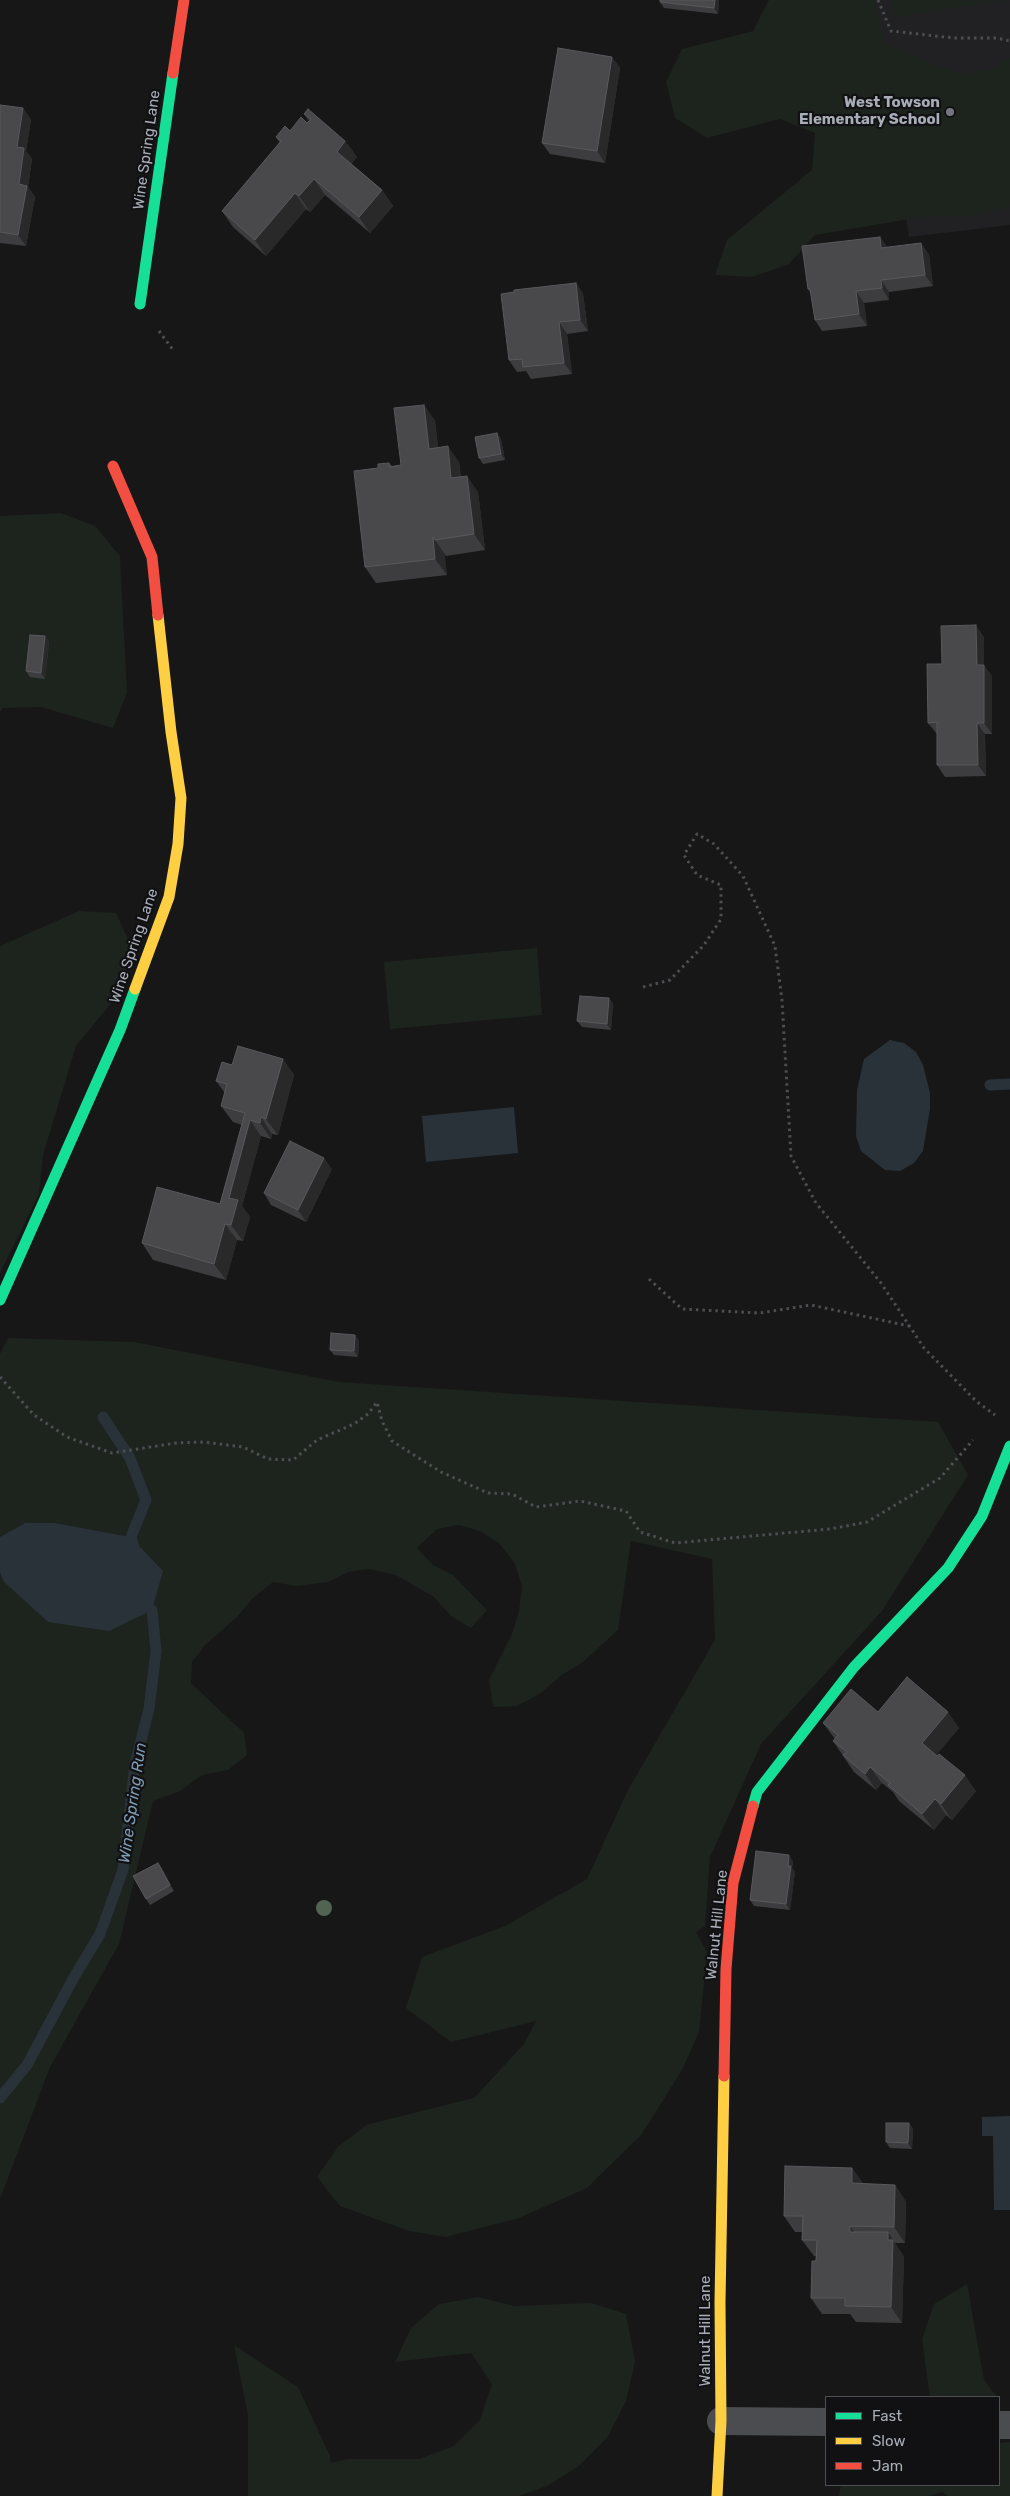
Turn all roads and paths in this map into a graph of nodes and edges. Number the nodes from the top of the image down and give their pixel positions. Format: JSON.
{"nodes":[{"id":1,"x":184,"y":0,"type":"edge"},
{"id":2,"x":878,"y":0,"type":"edge"},
{"id":3,"x":1010,"y":41,"type":"edge"},
{"id":4,"x":140,"y":304,"type":"dead end"},
{"id":5,"x":113,"y":466,"type":"dead end"},
{"id":6,"x":643,"y":988,"type":"dead end"},
{"id":7,"x":649,"y":1279,"type":"dead end"},
{"id":8,"x":0,"y":1300,"type":"edge"},
{"id":9,"x":910,"y":1326,"type":"junction"},
{"id":10,"x":0,"y":1377,"type":"edge"},
{"id":11,"x":996,"y":1416,"type":"dead end"},
{"id":12,"x":978,"y":1433,"type":"dead end"},
{"id":13,"x":1010,"y":1446,"type":"edge"},
{"id":14,"x":721,"y":2421,"type":"junction"},
{"id":15,"x":825,"y":2422,"type":"edge"},
{"id":16,"x":717,"y":2496,"type":"edge"}],
"edges":[{"from":1,"to":4,"type":"street","name":"Wine Spring Lane"},
{"from":2,"to":3,"type":"path"},
{"from":5,"to":8,"type":"street","name":"Wine Spring Lane"},
{"from":6,"to":9,"type":"path"},
{"from":7,"to":9,"type":"path"},
{"from":9,"to":11,"type":"path"},
{"from":10,"to":12,"type":"path"},
{"from":13,"to":14,"type":"street","name":"Walnut Hill Lane"},
{"from":14,"to":15,"type":"street"},
{"from":14,"to":16,"type":"street","name":"Walnut Hill Lane"}]}
